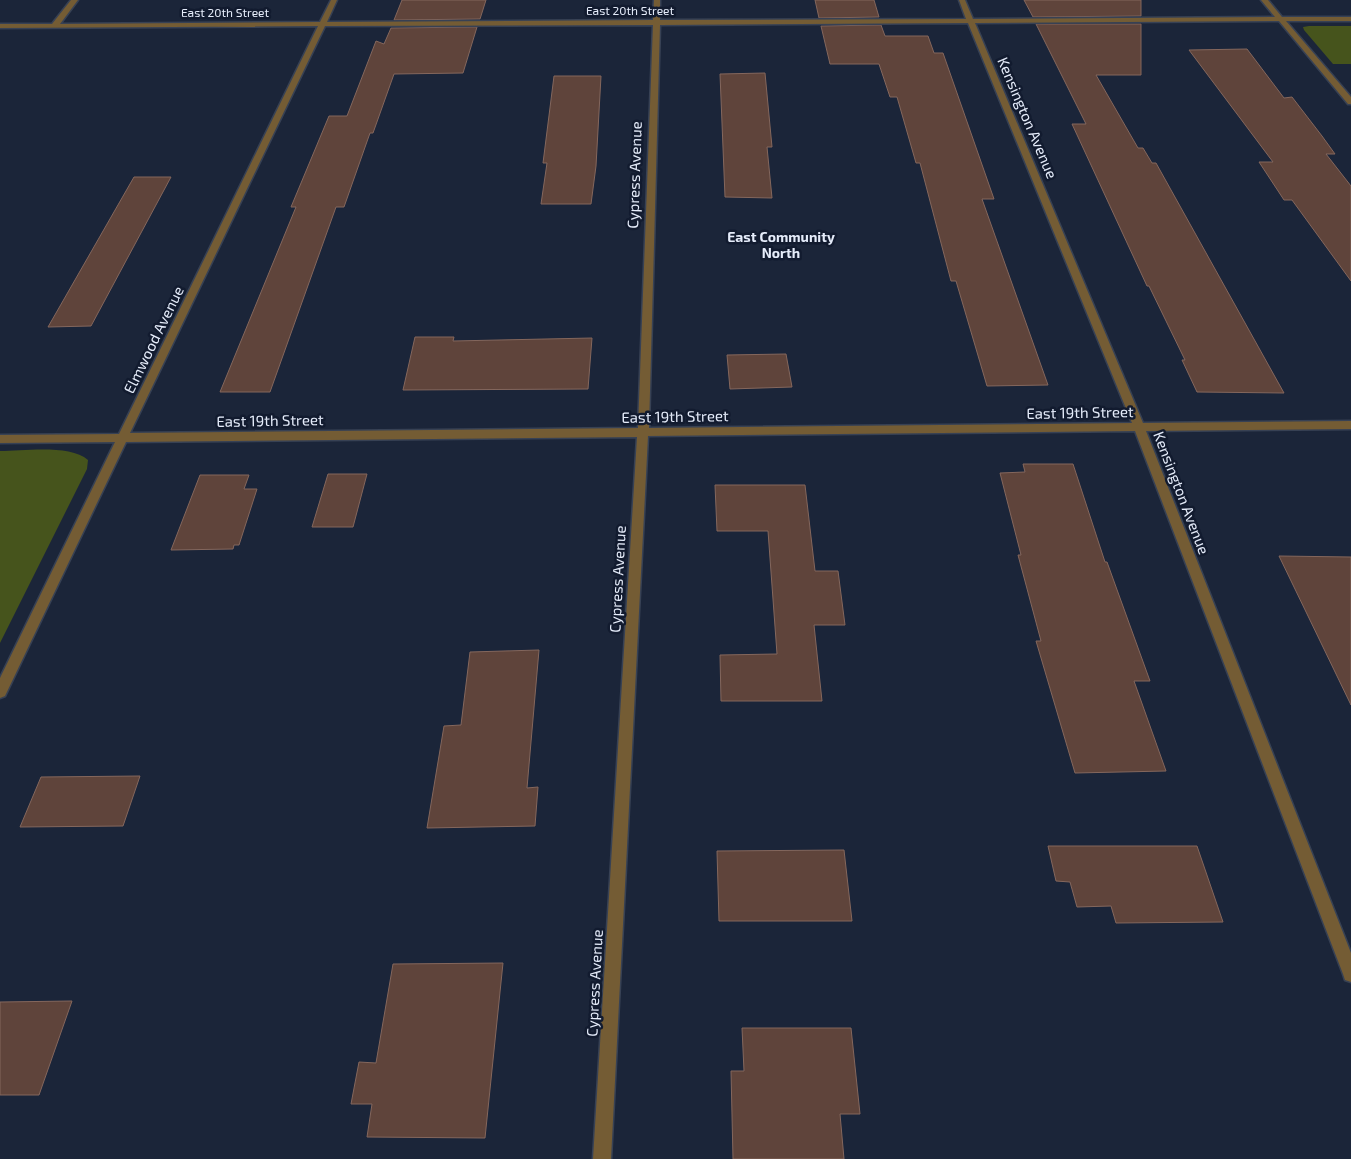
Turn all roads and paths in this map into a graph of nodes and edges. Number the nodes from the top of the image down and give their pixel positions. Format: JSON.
{"nodes":[{"id":1,"x":75,"y":0,"type":"edge"},
{"id":2,"x":334,"y":0,"type":"edge"},
{"id":3,"x":657,"y":0,"type":"edge"},
{"id":4,"x":962,"y":0,"type":"edge"},
{"id":5,"x":1264,"y":0,"type":"edge"},
{"id":6,"x":1280,"y":19,"type":"junction"},
{"id":7,"x":1351,"y":19,"type":"edge"},
{"id":8,"x":970,"y":21,"type":"junction"},
{"id":9,"x":656,"y":23,"type":"junction"},
{"id":10,"x":323,"y":24,"type":"junction"},
{"id":11,"x":0,"y":26,"type":"edge"},
{"id":12,"x":55,"y":26,"type":"junction"},
{"id":13,"x":1351,"y":102,"type":"edge"},
{"id":14,"x":1351,"y":425,"type":"edge"},
{"id":15,"x":1139,"y":427,"type":"junction"},
{"id":16,"x":643,"y":432,"type":"junction"},
{"id":17,"x":124,"y":438,"type":"junction"},
{"id":18,"x":0,"y":439,"type":"edge"},
{"id":19,"x":0,"y":692,"type":"edge"},
{"id":20,"x":1351,"y":974,"type":"edge"},
{"id":21,"x":602,"y":1159,"type":"edge"}],
"edges":[{"from":1,"to":12,"type":"street"},
{"from":2,"to":10,"type":"street","name":"Elmwood Avenue"},
{"from":3,"to":9,"type":"street","name":"Cypress Avenue"},
{"from":4,"to":8,"type":"street","name":"Kensington Avenue"},
{"from":5,"to":6,"type":"street"},
{"from":6,"to":7,"type":"street","name":"East 20th Street"},
{"from":6,"to":8,"type":"street","name":"East 20th Street"},
{"from":6,"to":13,"type":"street"},
{"from":8,"to":9,"type":"street","name":"East 20th Street"},
{"from":8,"to":15,"type":"street","name":"Kensington Avenue"},
{"from":9,"to":10,"type":"street","name":"East 20th Street"},
{"from":9,"to":16,"type":"street","name":"Cypress Avenue"},
{"from":10,"to":12,"type":"street","name":"East 20th Street"},
{"from":10,"to":17,"type":"street","name":"Elmwood Avenue"},
{"from":11,"to":12,"type":"street","name":"East 20th Street"},
{"from":14,"to":15,"type":"street","name":"East 19th Street"},
{"from":15,"to":16,"type":"street","name":"East 19th Street"},
{"from":15,"to":20,"type":"street","name":"Kensington Avenue"},
{"from":16,"to":17,"type":"street","name":"East 19th Street"},
{"from":16,"to":21,"type":"street","name":"Cypress Avenue"},
{"from":17,"to":18,"type":"street","name":"East 19th Street"},
{"from":17,"to":19,"type":"street","name":"Elmwood Avenue"}]}
